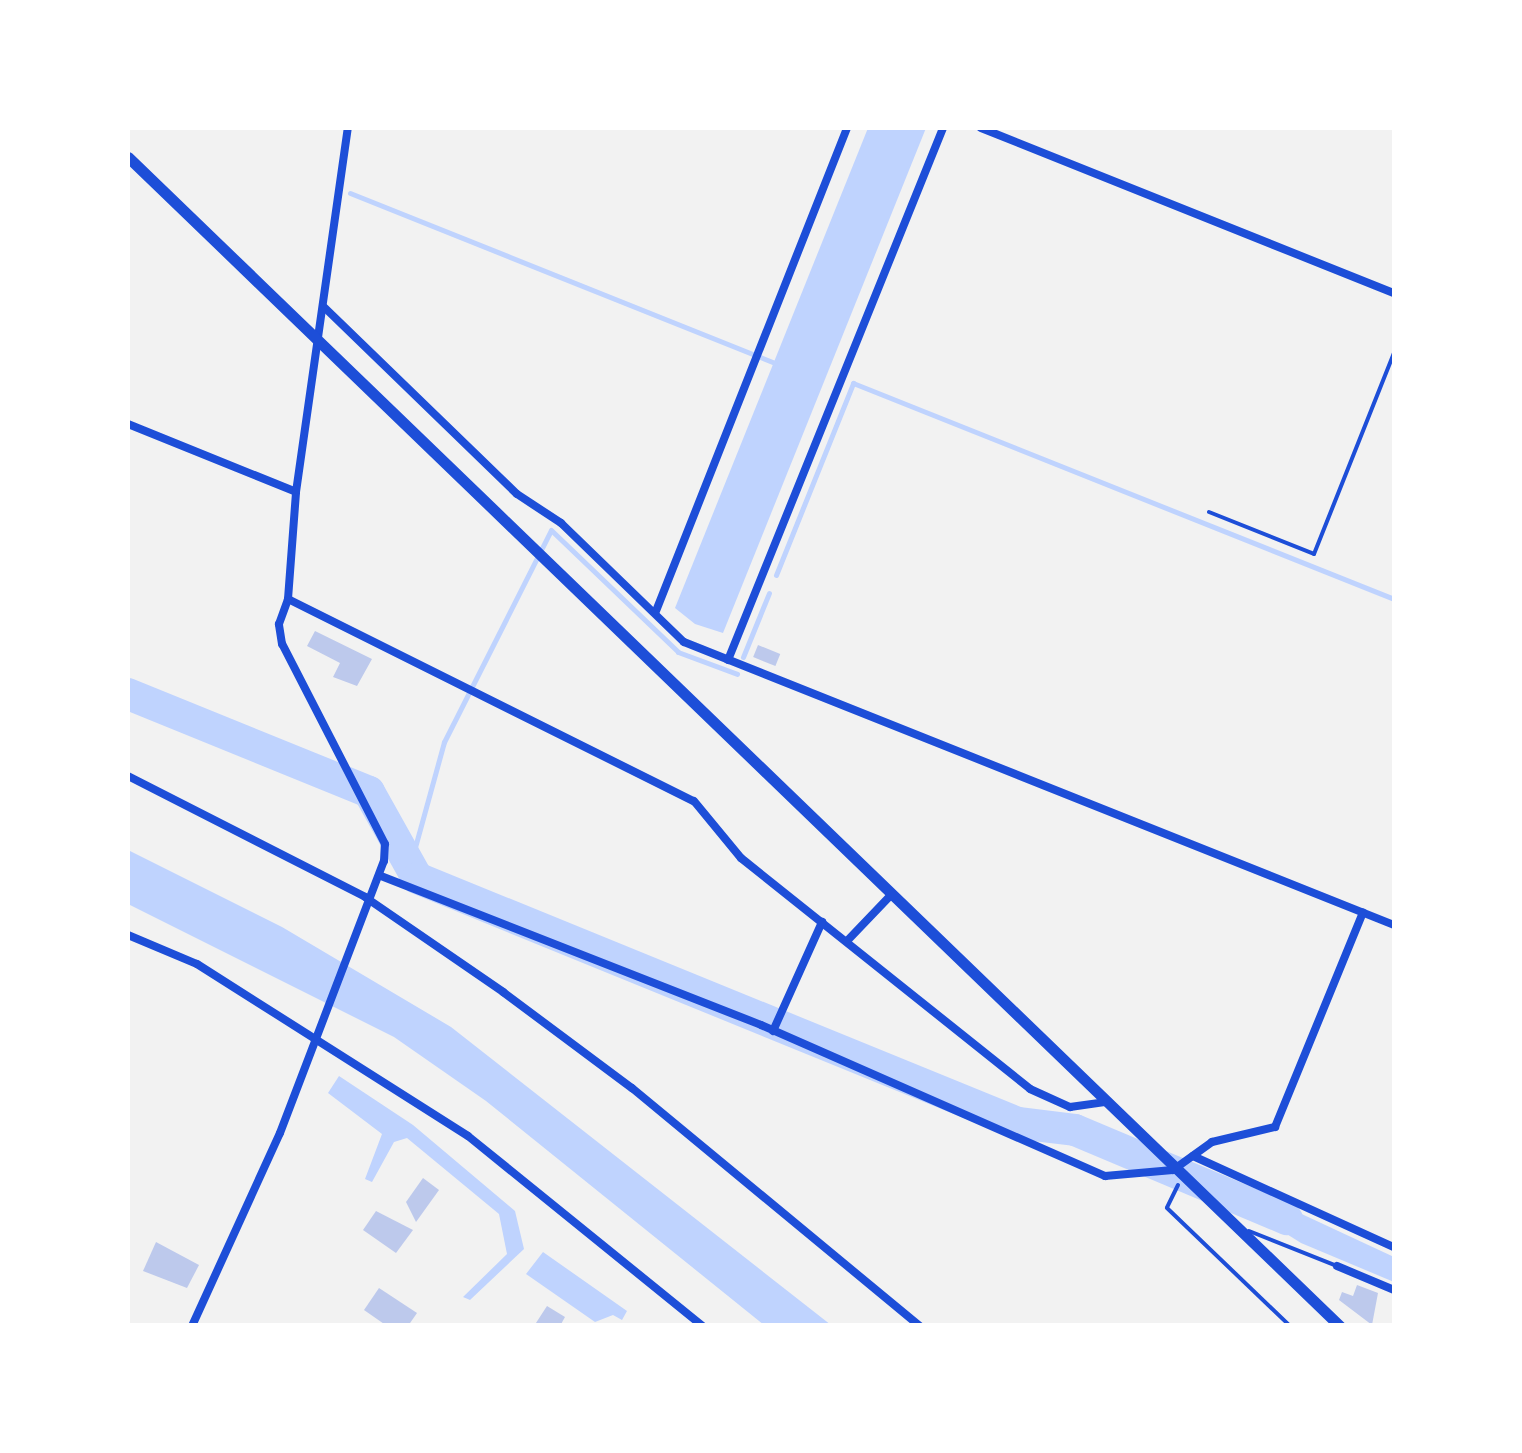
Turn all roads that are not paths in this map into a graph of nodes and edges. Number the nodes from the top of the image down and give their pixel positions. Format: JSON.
{"nodes":[{"id":1,"x":348,"y":128,"type":"edge"},
{"id":2,"x":848,"y":128,"type":"edge"},
{"id":3,"x":943,"y":128,"type":"edge"},
{"id":4,"x":981,"y":128,"type":"edge"},
{"id":5,"x":128,"y":157,"type":"edge"},
{"id":6,"x":1394,"y":294,"type":"edge"},
{"id":7,"x":325,"y":308,"type":"junction"},
{"id":8,"x":318,"y":336,"type":"junction"},
{"id":9,"x":128,"y":424,"type":"edge"},
{"id":10,"x":296,"y":492,"type":"junction"},
{"id":11,"x":288,"y":599,"type":"junction"},
{"id":12,"x":656,"y":611,"type":"junction"},
{"id":13,"x":728,"y":660,"type":"junction"},
{"id":14,"x":128,"y":776,"type":"edge"},
{"id":15,"x":381,"y":876,"type":"junction"},
{"id":16,"x":890,"y":895,"type":"junction"},
{"id":17,"x":369,"y":900,"type":"junction"},
{"id":18,"x":1363,"y":912,"type":"junction"},
{"id":19,"x":822,"y":922,"type":"junction"},
{"id":20,"x":1394,"y":925,"type":"edge"},
{"id":21,"x":128,"y":935,"type":"edge"},
{"id":22,"x":848,"y":942,"type":"junction"},
{"id":23,"x":773,"y":1031,"type":"junction"},
{"id":24,"x":313,"y":1041,"type":"junction"},
{"id":25,"x":1105,"y":1102,"type":"junction"},
{"id":26,"x":1192,"y":1156,"type":"junction"},
{"id":27,"x":1178,"y":1173,"type":"junction"},
{"id":28,"x":1231,"y":1224,"type":"junction"},
{"id":29,"x":1394,"y":1248,"type":"edge"},
{"id":30,"x":1337,"y":1266,"type":"joint"},
{"id":31,"x":1394,"y":1290,"type":"edge"},
{"id":32,"x":192,"y":1326,"type":"edge"},
{"id":33,"x":703,"y":1326,"type":"edge"},
{"id":34,"x":920,"y":1326,"type":"edge"},
{"id":35,"x":1340,"y":1326,"type":"edge"}],
"edges":[{"from":1,"to":7,"type":"street"},
{"from":2,"to":12,"type":"street"},
{"from":3,"to":13,"type":"street"},
{"from":4,"to":6,"type":"street"},
{"from":5,"to":8,"type":"main road"},
{"from":7,"to":8,"type":"street"},
{"from":7,"to":12,"type":"street"},
{"from":8,"to":10,"type":"street"},
{"from":8,"to":16,"type":"main road"},
{"from":9,"to":10,"type":"street"},
{"from":10,"to":11,"type":"street"},
{"from":11,"to":15,"type":"street"},
{"from":11,"to":19,"type":"street"},
{"from":12,"to":13,"type":"street"},
{"from":13,"to":18,"type":"street"},
{"from":14,"to":17,"type":"street"},
{"from":15,"to":17,"type":"street"},
{"from":15,"to":23,"type":"street"},
{"from":16,"to":22,"type":"street"},
{"from":16,"to":25,"type":"main road"},
{"from":17,"to":24,"type":"street"},
{"from":17,"to":34,"type":"street"},
{"from":18,"to":20,"type":"street"},
{"from":18,"to":26,"type":"street"},
{"from":19,"to":22,"type":"street"},
{"from":19,"to":23,"type":"street"},
{"from":21,"to":24,"type":"street"},
{"from":22,"to":25,"type":"street"},
{"from":23,"to":27,"type":"street"},
{"from":24,"to":32,"type":"street"},
{"from":24,"to":33,"type":"street"},
{"from":25,"to":27,"type":"main road"},
{"from":26,"to":27,"type":"street"},
{"from":26,"to":29,"type":"street"},
{"from":27,"to":28,"type":"main road"},
{"from":28,"to":30,"type":"lane"},
{"from":28,"to":35,"type":"main road"},
{"from":30,"to":31,"type":"street"}]}
